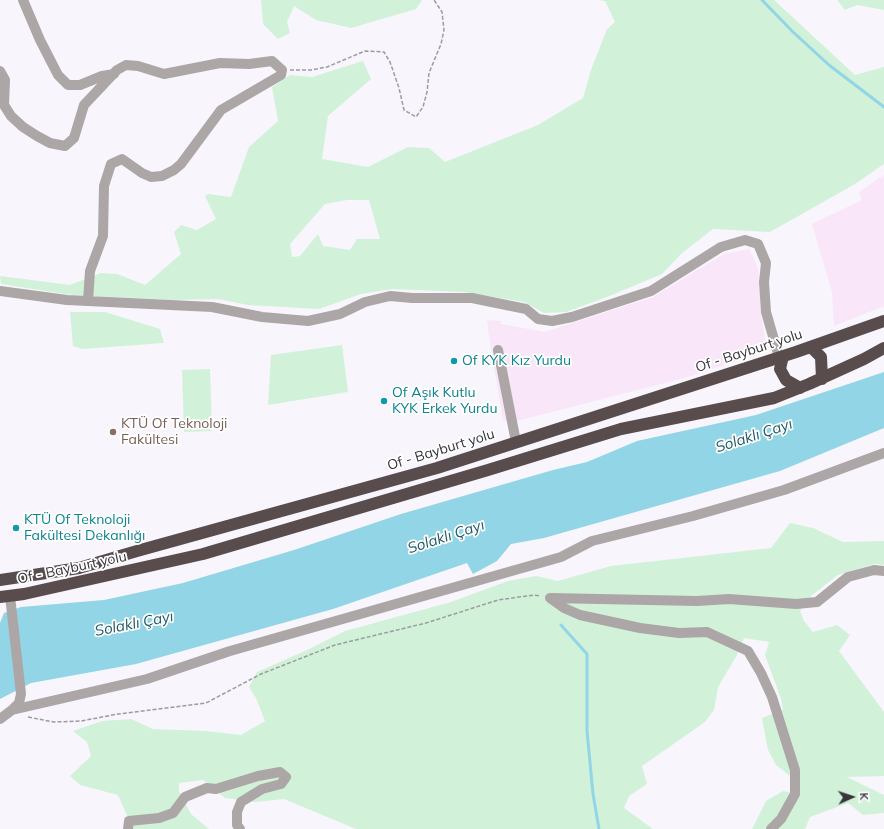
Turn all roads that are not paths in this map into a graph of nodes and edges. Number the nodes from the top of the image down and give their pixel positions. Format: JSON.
{"nodes":[{"id":1,"x":23,"y":0,"type":"edge"},
{"id":2,"x":0,"y":70,"type":"edge"},
{"id":3,"x":114,"y":74,"type":"junction"},
{"id":4,"x":0,"y":291,"type":"edge"},
{"id":5,"x":88,"y":301,"type":"junction"},
{"id":6,"x":884,"y":321,"type":"edge"},
{"id":7,"x":811,"y":347,"type":"junction"},
{"id":8,"x":884,"y":348,"type":"edge"},
{"id":9,"x":498,"y":350,"type":"dead end"},
{"id":10,"x":781,"y":357,"type":"junction"},
{"id":11,"x":822,"y":379,"type":"junction"},
{"id":12,"x":800,"y":388,"type":"junction"},
{"id":13,"x":516,"y":442,"type":"junction"},
{"id":14,"x":884,"y":453,"type":"edge"},
{"id":15,"x":884,"y":571,"type":"edge"},
{"id":16,"x":0,"y":580,"type":"edge"},
{"id":17,"x":7,"y":599,"type":"edge"},
{"id":18,"x":12,"y":710,"type":"junction"},
{"id":19,"x":0,"y":719,"type":"edge"},
{"id":20,"x":128,"y":829,"type":"edge"},
{"id":21,"x":240,"y":829,"type":"edge"},
{"id":22,"x":770,"y":829,"type":"edge"}],
"edges":[{"from":1,"to":3,"type":"street"},
{"from":2,"to":3,"type":"street"},
{"from":3,"to":5,"type":"street"},
{"from":4,"to":5,"type":"street"},
{"from":5,"to":10,"type":"street"},
{"from":6,"to":7,"type":"highway","name":"Of - Bayburt yolu"},
{"from":7,"to":10,"type":"highway","name":"Of - Bayburt yolu"},
{"from":7,"to":11,"type":"highway"},
{"from":8,"to":11,"type":"highway","name":"Of - Bayburt yolu"},
{"from":9,"to":13,"type":"street"},
{"from":10,"to":12,"type":"highway"},
{"from":10,"to":13,"type":"highway","name":"Of - Bayburt yolu"},
{"from":11,"to":12,"type":"highway","name":"Of - Bayburt yolu"},
{"from":12,"to":17,"type":"highway","name":"Of - Bayburt yolu"},
{"from":13,"to":16,"type":"highway","name":"Of - Bayburt yolu"},
{"from":14,"to":18,"type":"street"},
{"from":15,"to":22,"type":"street"},
{"from":17,"to":18,"type":"street"},
{"from":18,"to":19,"type":"street"},
{"from":20,"to":21,"type":"street"}]}
